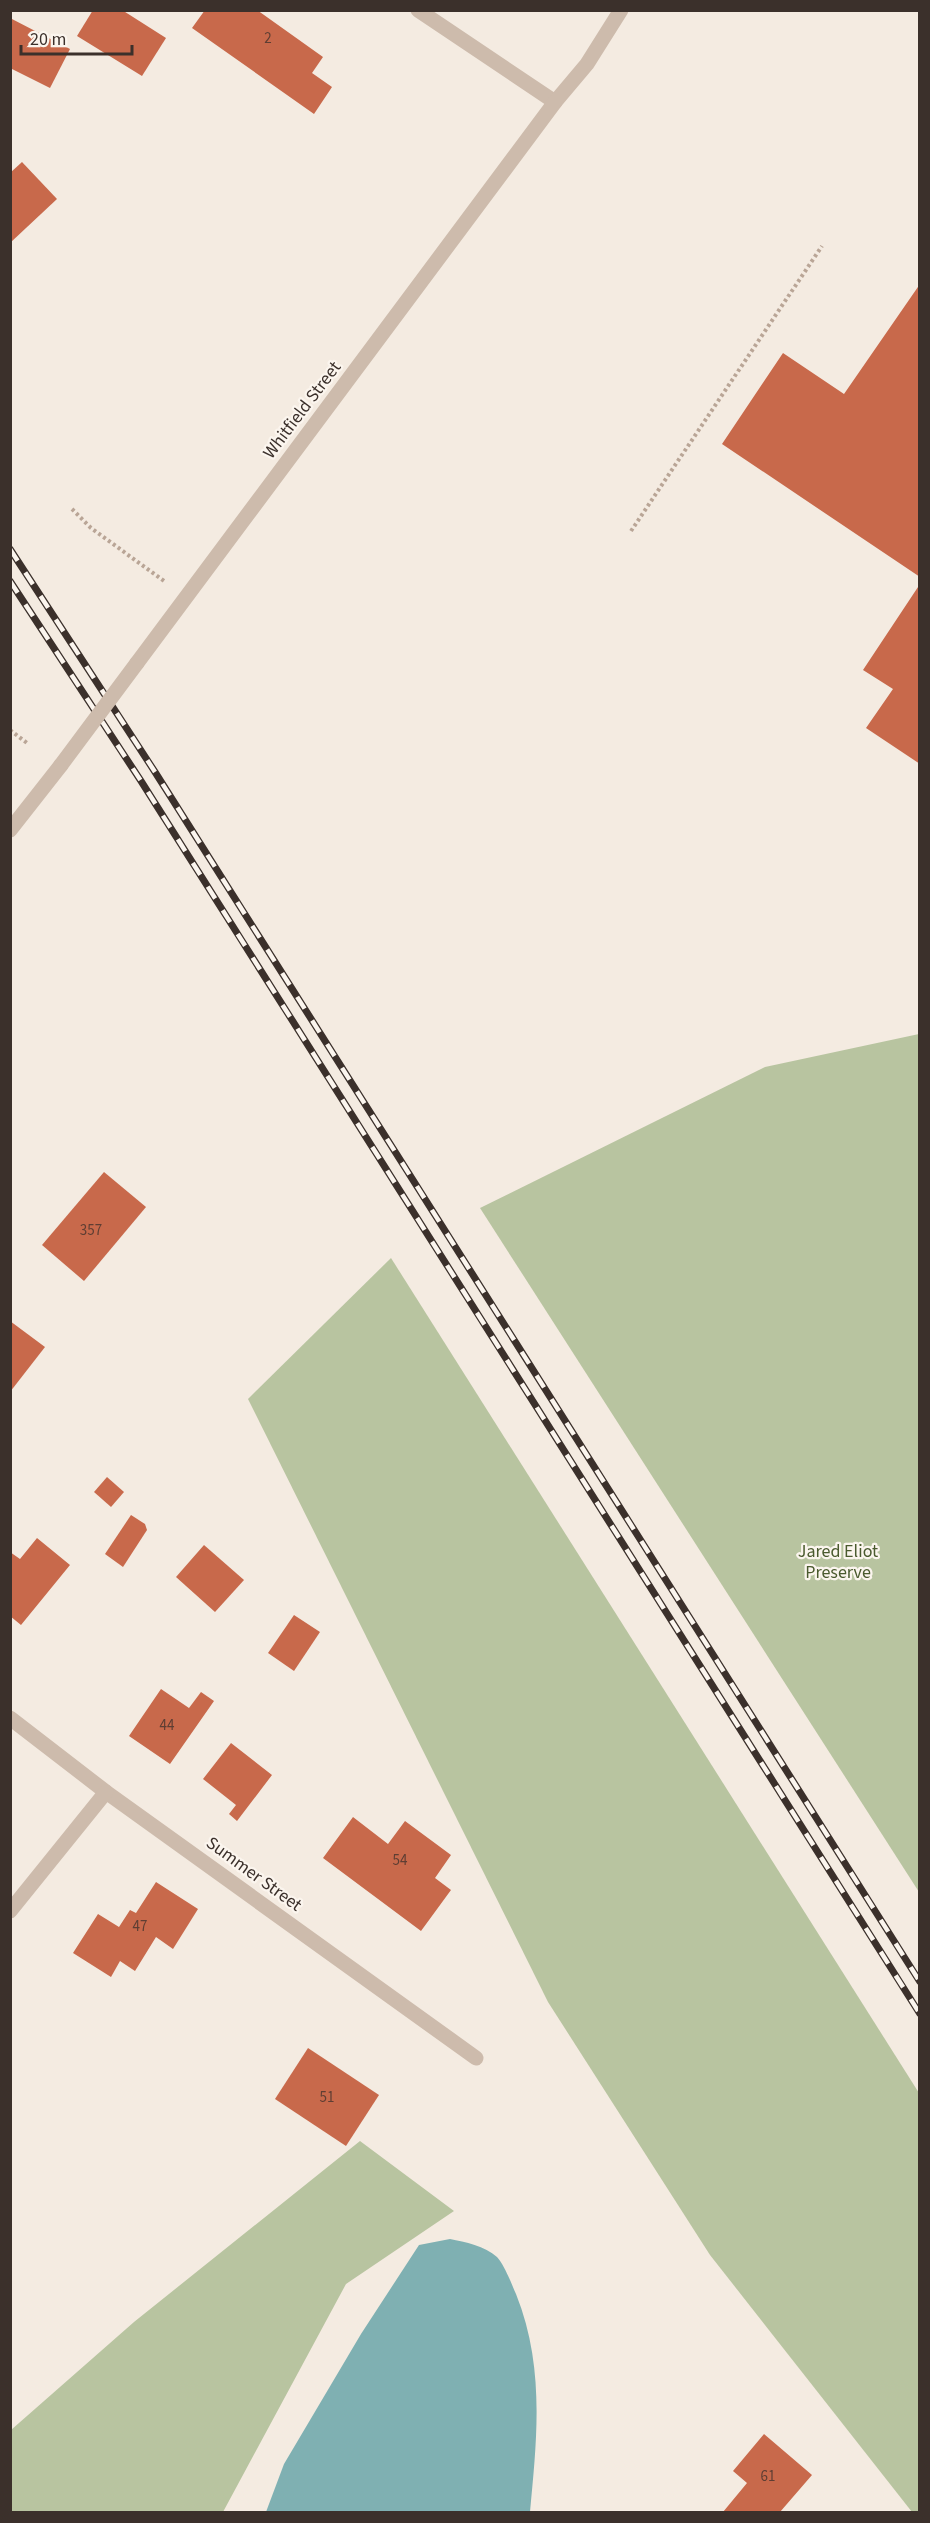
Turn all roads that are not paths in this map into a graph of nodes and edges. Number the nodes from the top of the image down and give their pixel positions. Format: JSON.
{"nodes":[{"id":1,"x":418,"y":10,"type":"edge"},
{"id":2,"x":621,"y":10,"type":"edge"},
{"id":3,"x":555,"y":102,"type":"junction"},
{"id":4,"x":10,"y":830,"type":"edge"},
{"id":5,"x":10,"y":1718,"type":"edge"},
{"id":6,"x":106,"y":1792,"type":"junction"},
{"id":7,"x":10,"y":1911,"type":"edge"},
{"id":8,"x":476,"y":2058,"type":"dead end"}],
"edges":[{"from":1,"to":3,"type":"street"},
{"from":2,"to":3,"type":"street","name":"Whitfield Street"},
{"from":3,"to":4,"type":"street","name":"Whitfield Street","bridge":true},
{"from":5,"to":6,"type":"street","name":"Summer Street"},
{"from":6,"to":7,"type":"street"},
{"from":6,"to":8,"type":"street","name":"Summer Street"}]}
